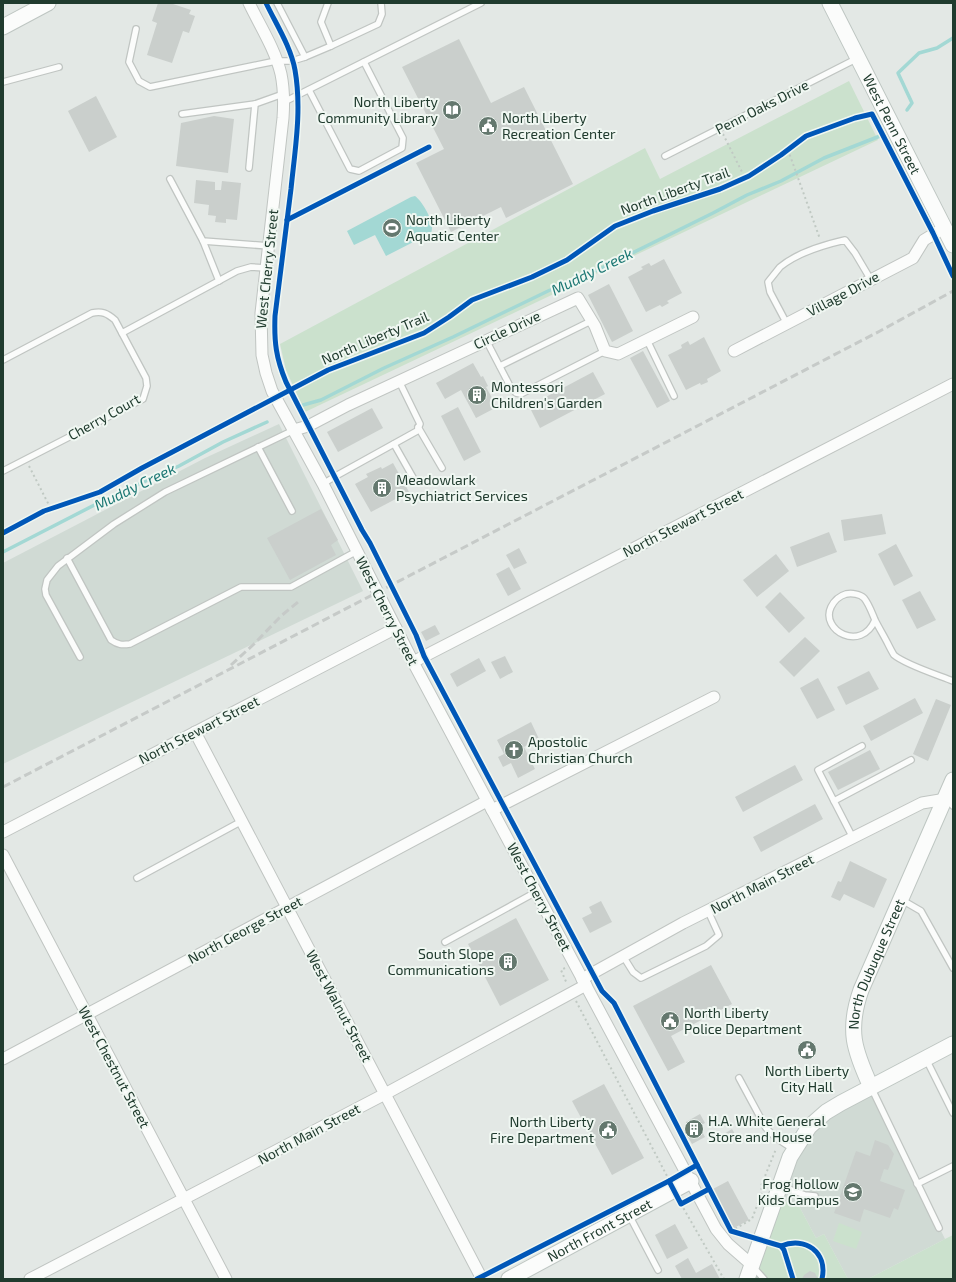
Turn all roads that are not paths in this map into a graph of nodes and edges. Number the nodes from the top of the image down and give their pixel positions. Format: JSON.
{"nodes":[{"id":1,"x":48,"y":3,"type":"edge"},
{"id":2,"x":278,"y":3,"type":"edge"},
{"id":3,"x":328,"y":3,"type":"edge"},
{"id":4,"x":381,"y":3,"type":"edge"},
{"id":5,"x":481,"y":3,"type":"edge"},
{"id":6,"x":252,"y":4,"type":"edge"},
{"id":7,"x":833,"y":4,"type":"edge"},
{"id":8,"x":3,"y":27,"type":"edge"},
{"id":9,"x":136,"y":29,"type":"dead end"},
{"id":10,"x":332,"y":46,"type":"junction"},
{"id":11,"x":304,"y":57,"type":"junction"},
{"id":12,"x":858,"y":58,"type":"junction"},
{"id":13,"x":276,"y":61,"type":"junction"},
{"id":14,"x":364,"y":62,"type":"junction"},
{"id":15,"x":59,"y":67,"type":"dead end"},
{"id":16,"x":3,"y":82,"type":"edge"},
{"id":17,"x":309,"y":90,"type":"junction"},
{"id":18,"x":283,"y":98,"type":"junction"},
{"id":19,"x":256,"y":104,"type":"junction"},
{"id":20,"x":182,"y":114,"type":"dead end"},
{"id":21,"x":665,"y":156,"type":"dead end"},
{"id":22,"x":249,"y":168,"type":"dead end"},
{"id":23,"x":170,"y":179,"type":"dead end"},
{"id":24,"x":944,"y":228,"type":"junction"},
{"id":25,"x":203,"y":241,"type":"junction"},
{"id":26,"x":953,"y":245,"type":"edge"},
{"id":27,"x":269,"y":246,"type":"junction"},
{"id":28,"x":266,"y":268,"type":"junction"},
{"id":29,"x":871,"y":280,"type":"junction"},
{"id":30,"x":219,"y":281,"type":"junction"},
{"id":31,"x":693,"y":317,"type":"dead end"},
{"id":32,"x":591,"y":321,"type":"junction"},
{"id":33,"x":787,"y":324,"type":"junction"},
{"id":34,"x":122,"y":333,"type":"junction"},
{"id":35,"x":486,"y":340,"type":"junction"},
{"id":36,"x":647,"y":340,"type":"junction"},
{"id":37,"x":605,"y":351,"type":"junction"},
{"id":38,"x":734,"y":351,"type":"dead end"},
{"id":39,"x":3,"y":360,"type":"edge"},
{"id":40,"x":500,"y":366,"type":"junction"},
{"id":41,"x":399,"y":381,"type":"junction"},
{"id":42,"x":953,"y":384,"type":"edge"},
{"id":43,"x":674,"y":396,"type":"dead end"},
{"id":44,"x":418,"y":427,"type":"junction"},
{"id":45,"x":294,"y":430,"type":"junction"},
{"id":46,"x":394,"y":444,"type":"junction"},
{"id":47,"x":258,"y":447,"type":"junction"},
{"id":48,"x":442,"y":468,"type":"dead end"},
{"id":49,"x":3,"y":471,"type":"edge"},
{"id":50,"x":415,"y":481,"type":"dead end"},
{"id":51,"x":323,"y":484,"type":"junction"},
{"id":52,"x":292,"y":511,"type":"dead end"},
{"id":53,"x":357,"y":551,"type":"junction"},
{"id":54,"x":67,"y":558,"type":"junction"},
{"id":55,"x":875,"y":620,"type":"junction"},
{"id":56,"x":396,"y":628,"type":"junction"},
{"id":57,"x":80,"y":657,"type":"dead end"},
{"id":58,"x":413,"y":662,"type":"junction"},
{"id":59,"x":953,"y":681,"type":"edge"},
{"id":60,"x":714,"y":697,"type":"dead end"},
{"id":61,"x":195,"y":732,"type":"junction"},
{"id":62,"x":862,"y":746,"type":"dead end"},
{"id":63,"x":911,"y":760,"type":"dead end"},
{"id":64,"x":953,"y":780,"type":"edge"},
{"id":65,"x":834,"y":801,"type":"junction"},
{"id":66,"x":949,"y":802,"type":"edge"},
{"id":67,"x":490,"y":806,"type":"junction"},
{"id":68,"x":242,"y":821,"type":"junction"},
{"id":69,"x":3,"y":832,"type":"edge"},
{"id":70,"x":853,"y":838,"type":"junction"},
{"id":71,"x":3,"y":855,"type":"edge"},
{"id":72,"x":137,"y":878,"type":"dead end"},
{"id":73,"x":536,"y":892,"type":"junction"},
{"id":74,"x":901,"y":900,"type":"junction"},
{"id":75,"x":287,"y":908,"type":"junction"},
{"id":76,"x":708,"y":911,"type":"junction"},
{"id":77,"x":445,"y":942,"type":"dead end"},
{"id":78,"x":623,"y":956,"type":"junction"},
{"id":79,"x":953,"y":968,"type":"edge"},
{"id":80,"x":584,"y":982,"type":"junction"},
{"id":81,"x":87,"y":1014,"type":"junction"},
{"id":82,"x":953,"y":1044,"type":"edge"},
{"id":83,"x":3,"y":1059,"type":"edge"},
{"id":84,"x":926,"y":1059,"type":"junction"},
{"id":85,"x":739,"y":1078,"type":"dead end"},
{"id":86,"x":871,"y":1087,"type":"junction"},
{"id":87,"x":385,"y":1094,"type":"junction"},
{"id":88,"x":953,"y":1113,"type":"edge"},
{"id":89,"x":794,"y":1149,"type":"junction"},
{"id":90,"x":953,"y":1166,"type":"edge"},
{"id":91,"x":691,"y":1181,"type":"junction"},
{"id":92,"x":917,"y":1184,"type":"junction"},
{"id":93,"x":779,"y":1185,"type":"junction"},
{"id":94,"x":815,"y":1196,"type":"dead end"},
{"id":95,"x":184,"y":1199,"type":"junction"},
{"id":96,"x":629,"y":1214,"type":"junction"},
{"id":97,"x":939,"y":1228,"type":"dead end"},
{"id":98,"x":658,"y":1270,"type":"dead end"},
{"id":99,"x":749,"y":1272,"type":"edge"},
{"id":100,"x":30,"y":1279,"type":"edge"},
{"id":101,"x":226,"y":1279,"type":"edge"},
{"id":102,"x":482,"y":1279,"type":"edge"},
{"id":103,"x":509,"y":1279,"type":"edge"},
{"id":104,"x":764,"y":1279,"type":"edge"}],
"edges":[{"from":1,"to":8,"type":"main road"},
{"from":2,"to":11,"type":"lane"},
{"from":3,"to":10,"type":"lane"},
{"from":4,"to":10,"type":"lane"},
{"from":5,"to":14,"type":"lane"},
{"from":6,"to":13,"type":"street","name":"West Cherry Street"},
{"from":7,"to":12,"type":"main road","name":"West Penn Street"},
{"from":9,"to":13,"type":"lane"},
{"from":10,"to":11,"type":"lane"},
{"from":11,"to":13,"type":"lane"},
{"from":12,"to":21,"type":"lane","name":"Penn Oaks Drive"},
{"from":12,"to":24,"type":"main road","name":"West Penn Street"},
{"from":13,"to":18,"type":"street","name":"West Cherry Street"},
{"from":14,"to":17,"type":"lane"},
{"from":14,"to":17,"type":"lane"},
{"from":15,"to":16,"type":"lane"},
{"from":17,"to":18,"type":"lane"},
{"from":18,"to":19,"type":"lane"},
{"from":18,"to":27,"type":"street","name":"West Cherry Street"},
{"from":19,"to":20,"type":"lane"},
{"from":19,"to":22,"type":"lane"},
{"from":23,"to":25,"type":"lane"},
{"from":24,"to":26,"type":"main road","name":"West Penn Street"},
{"from":24,"to":29,"type":"street","name":"Village Drive"},
{"from":25,"to":27,"type":"lane"},
{"from":25,"to":30,"type":"lane"},
{"from":27,"to":28,"type":"street","name":"West Cherry Street"},
{"from":28,"to":30,"type":"lane"},
{"from":28,"to":45,"type":"street","name":"West Cherry Street"},
{"from":29,"to":33,"type":"street","name":"Village Drive"},
{"from":29,"to":33,"type":"lane"},
{"from":30,"to":34,"type":"lane"},
{"from":31,"to":36,"type":"street"},
{"from":32,"to":35,"type":"street","name":"Circle Drive"},
{"from":32,"to":37,"type":"street","name":"Circle Drive"},
{"from":32,"to":40,"type":"lane"},
{"from":33,"to":38,"type":"street","name":"Village Drive"},
{"from":34,"to":39,"type":"lane","name":"Cherry Court"},
{"from":34,"to":49,"type":"lane","name":"Cherry Court"},
{"from":35,"to":40,"type":"lane"},
{"from":35,"to":41,"type":"street","name":"Circle Drive"},
{"from":36,"to":37,"type":"street"},
{"from":36,"to":43,"type":"lane"},
{"from":37,"to":40,"type":"lane"},
{"from":41,"to":44,"type":"lane"},
{"from":41,"to":45,"type":"street","name":"Circle Drive"},
{"from":42,"to":58,"type":"street","name":"North Stewart Street"},
{"from":44,"to":46,"type":"lane"},
{"from":44,"to":48,"type":"lane"},
{"from":45,"to":47,"type":"lane"},
{"from":45,"to":51,"type":"street","name":"West Cherry Street"},
{"from":46,"to":50,"type":"lane"},
{"from":46,"to":51,"type":"lane"},
{"from":47,"to":52,"type":"lane"},
{"from":47,"to":54,"type":"lane"},
{"from":51,"to":53,"type":"street","name":"West Cherry Street"},
{"from":53,"to":54,"type":"lane"},
{"from":53,"to":56,"type":"street","name":"West Cherry Street"},
{"from":54,"to":57,"type":"lane"},
{"from":55,"to":55,"type":"lane"},
{"from":55,"to":59,"type":"lane"},
{"from":56,"to":58,"type":"street","name":"West Cherry Street"},
{"from":56,"to":61,"type":"street","name":"North Stewart Street"},
{"from":58,"to":67,"type":"street","name":"West Cherry Street"},
{"from":60,"to":67,"type":"street","name":"North George Street"},
{"from":61,"to":68,"type":"street","name":"West Walnut Street"},
{"from":61,"to":69,"type":"street","name":"North Stewart Street"},
{"from":62,"to":65,"type":"lane"},
{"from":63,"to":65,"type":"lane"},
{"from":64,"to":66,"type":"main road","name":"North Dubuque Street"},
{"from":65,"to":70,"type":"lane"},
{"from":66,"to":70,"type":"street","name":"North Main Street"},
{"from":66,"to":74,"type":"main road","name":"North Dubuque Street"},
{"from":67,"to":73,"type":"street","name":"West Cherry Street"},
{"from":67,"to":75,"type":"street","name":"North George Street"},
{"from":68,"to":72,"type":"lane"},
{"from":68,"to":75,"type":"street","name":"West Walnut Street"},
{"from":70,"to":76,"type":"street","name":"North Main Street"},
{"from":71,"to":81,"type":"street","name":"West Chestnut Street"},
{"from":73,"to":77,"type":"lane"},
{"from":73,"to":80,"type":"street","name":"West Cherry Street"},
{"from":74,"to":79,"type":"lane"},
{"from":74,"to":86,"type":"main road","name":"North Dubuque Street"},
{"from":75,"to":81,"type":"street","name":"North George Street"},
{"from":75,"to":87,"type":"street","name":"West Walnut Street"},
{"from":76,"to":78,"type":"street","name":"North Main Street"},
{"from":76,"to":78,"type":"lane"},
{"from":78,"to":80,"type":"street","name":"North Main Street"},
{"from":80,"to":87,"type":"street","name":"North Main Street"},
{"from":80,"to":91,"type":"street","name":"West Cherry Street"},
{"from":81,"to":83,"type":"street","name":"North George Street"},
{"from":81,"to":95,"type":"street","name":"West Chestnut Street"},
{"from":82,"to":84,"type":"main road"},
{"from":84,"to":86,"type":"main road"},
{"from":84,"to":88,"type":"lane"},
{"from":85,"to":89,"type":"lane"},
{"from":86,"to":89,"type":"main road"},
{"from":86,"to":92,"type":"lane"},
{"from":87,"to":95,"type":"street","name":"North Main Street"},
{"from":87,"to":102,"type":"street","name":"West Walnut Street"},
{"from":89,"to":93,"type":"main road"},
{"from":90,"to":92,"type":"lane"},
{"from":91,"to":96,"type":"main road","name":"North Front Street"},
{"from":91,"to":99,"type":"street","name":"West Cherry Street"},
{"from":92,"to":97,"type":"lane"},
{"from":93,"to":94,"type":"lane"},
{"from":93,"to":99,"type":"main road"},
{"from":95,"to":100,"type":"street","name":"North Main Street"},
{"from":95,"to":101,"type":"street","name":"West Chestnut Street"},
{"from":96,"to":98,"type":"lane"},
{"from":96,"to":103,"type":"main road","name":"North Front Street"},
{"from":99,"to":104,"type":"lane"}]}
